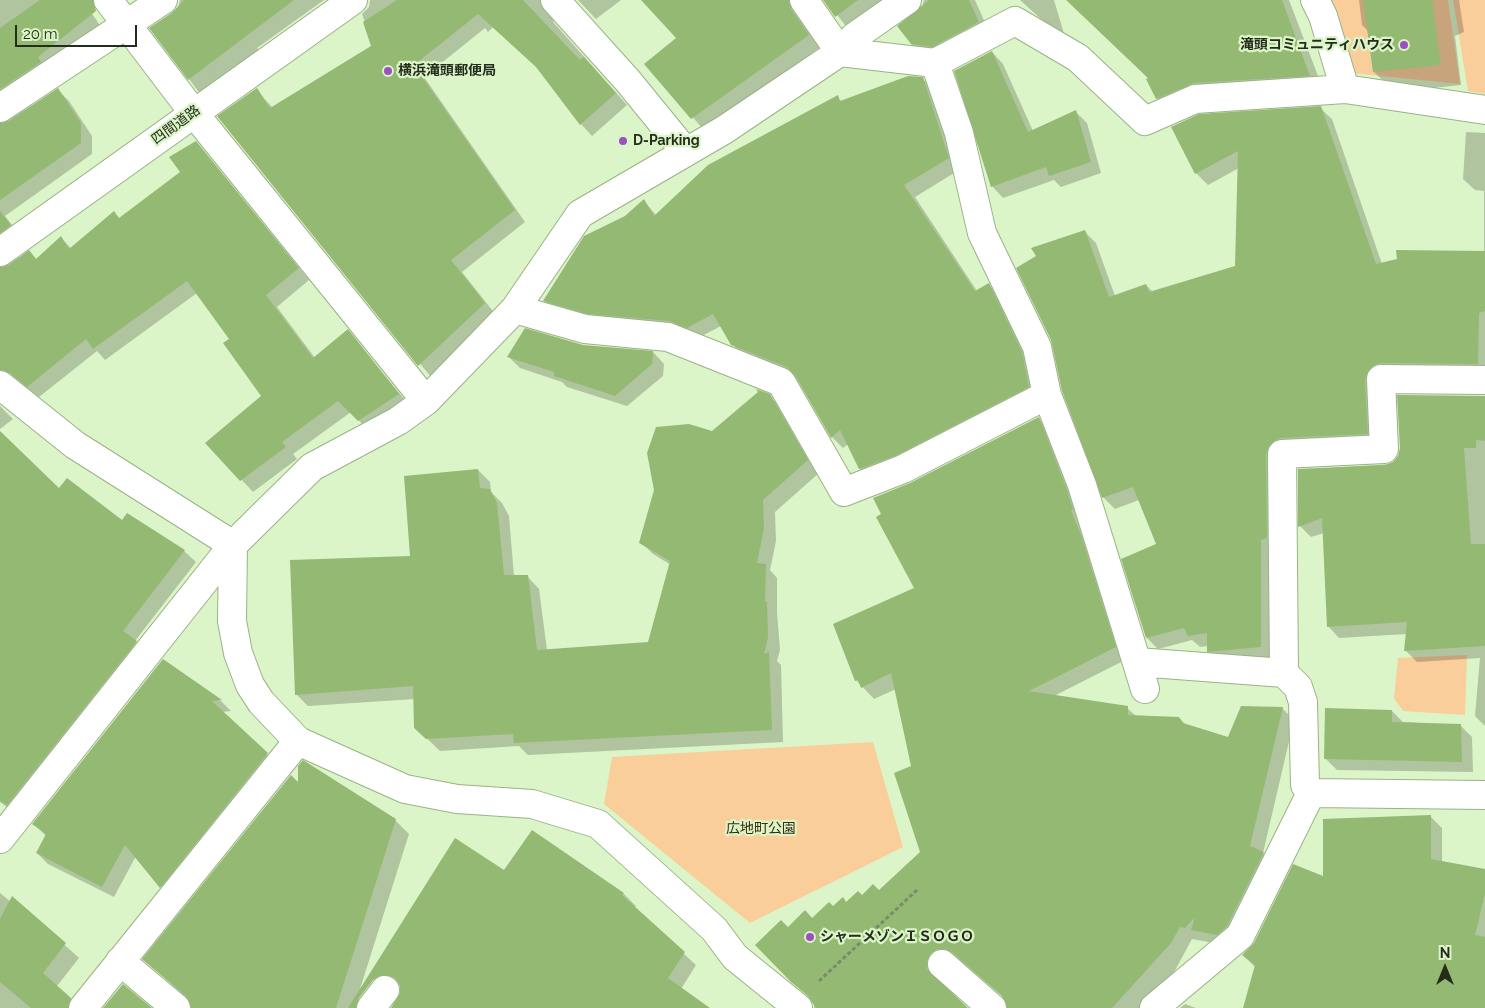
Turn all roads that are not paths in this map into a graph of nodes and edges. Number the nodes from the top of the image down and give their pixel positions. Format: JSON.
{"nodes":[{"id":1,"x":108,"y":0,"type":"edge"},
{"id":2,"x":163,"y":0,"type":"edge"},
{"id":3,"x":353,"y":0,"type":"edge"},
{"id":4,"x":555,"y":0,"type":"edge"},
{"id":5,"x":804,"y":0,"type":"edge"},
{"id":6,"x":907,"y":0,"type":"edge"},
{"id":7,"x":1315,"y":0,"type":"edge"},
{"id":8,"x":126,"y":24,"type":"junction"},
{"id":9,"x":840,"y":52,"type":"junction"},
{"id":10,"x":936,"y":63,"type":"junction"},
{"id":11,"x":1345,"y":88,"type":"junction"},
{"id":12,"x":0,"y":108,"type":"edge"},
{"id":13,"x":1485,"y":110,"type":"edge"},
{"id":14,"x":193,"y":112,"type":"junction"},
{"id":15,"x":685,"y":151,"type":"junction"},
{"id":16,"x":0,"y":252,"type":"edge"},
{"id":17,"x":515,"y":309,"type":"junction"},
{"id":18,"x":1485,"y":380,"type":"edge"},
{"id":19,"x":0,"y":385,"type":"edge"},
{"id":20,"x":1047,"y":395,"type":"junction"},
{"id":21,"x":426,"y":401,"type":"junction"},
{"id":22,"x":233,"y":545,"type":"junction"},
{"id":23,"x":1137,"y":662,"type":"junction"},
{"id":24,"x":1284,"y":673,"type":"junction"},
{"id":25,"x":1145,"y":690,"type":"dead end"},
{"id":26,"x":298,"y":741,"type":"junction"},
{"id":27,"x":1310,"y":793,"type":"junction"},
{"id":28,"x":1485,"y":795,"type":"edge"},
{"id":29,"x":0,"y":838,"type":"edge"},
{"id":30,"x":120,"y":961,"type":"junction"},
{"id":31,"x":942,"y":964,"type":"dead end"},
{"id":32,"x":767,"y":996,"type":"edge"},
{"id":33,"x":83,"y":1008,"type":"edge"},
{"id":34,"x":176,"y":1008,"type":"edge"},
{"id":35,"x":798,"y":1008,"type":"edge"},
{"id":36,"x":992,"y":1008,"type":"edge"},
{"id":37,"x":1154,"y":1008,"type":"edge"}],
"edges":[{"from":1,"to":8,"type":"street"},
{"from":2,"to":8,"type":"street"},
{"from":3,"to":14,"type":"street","name":"四間道路"},
{"from":4,"to":15,"type":"street"},
{"from":5,"to":9,"type":"street"},
{"from":6,"to":9,"type":"street"},
{"from":7,"to":11,"type":"street"},
{"from":8,"to":12,"type":"street"},
{"from":8,"to":14,"type":"street"},
{"from":9,"to":10,"type":"street"},
{"from":9,"to":15,"type":"street"},
{"from":10,"to":11,"type":"street"},
{"from":10,"to":20,"type":"street"},
{"from":11,"to":13,"type":"street"},
{"from":14,"to":16,"type":"street","name":"四間道路"},
{"from":14,"to":21,"type":"street"},
{"from":15,"to":17,"type":"street"},
{"from":17,"to":20,"type":"street"},
{"from":17,"to":21,"type":"street"},
{"from":18,"to":24,"type":"street"},
{"from":19,"to":22,"type":"street"},
{"from":20,"to":23,"type":"street"},
{"from":21,"to":22,"type":"street"},
{"from":22,"to":26,"type":"street"},
{"from":22,"to":29,"type":"street"},
{"from":23,"to":24,"type":"street"},
{"from":23,"to":25,"type":"street"},
{"from":24,"to":27,"type":"street"},
{"from":26,"to":30,"type":"street"},
{"from":26,"to":32,"type":"street"},
{"from":27,"to":28,"type":"street"},
{"from":27,"to":37,"type":"street"},
{"from":30,"to":33,"type":"street"},
{"from":30,"to":34,"type":"street"},
{"from":31,"to":36,"type":"street"},
{"from":32,"to":35,"type":"street"}]}
